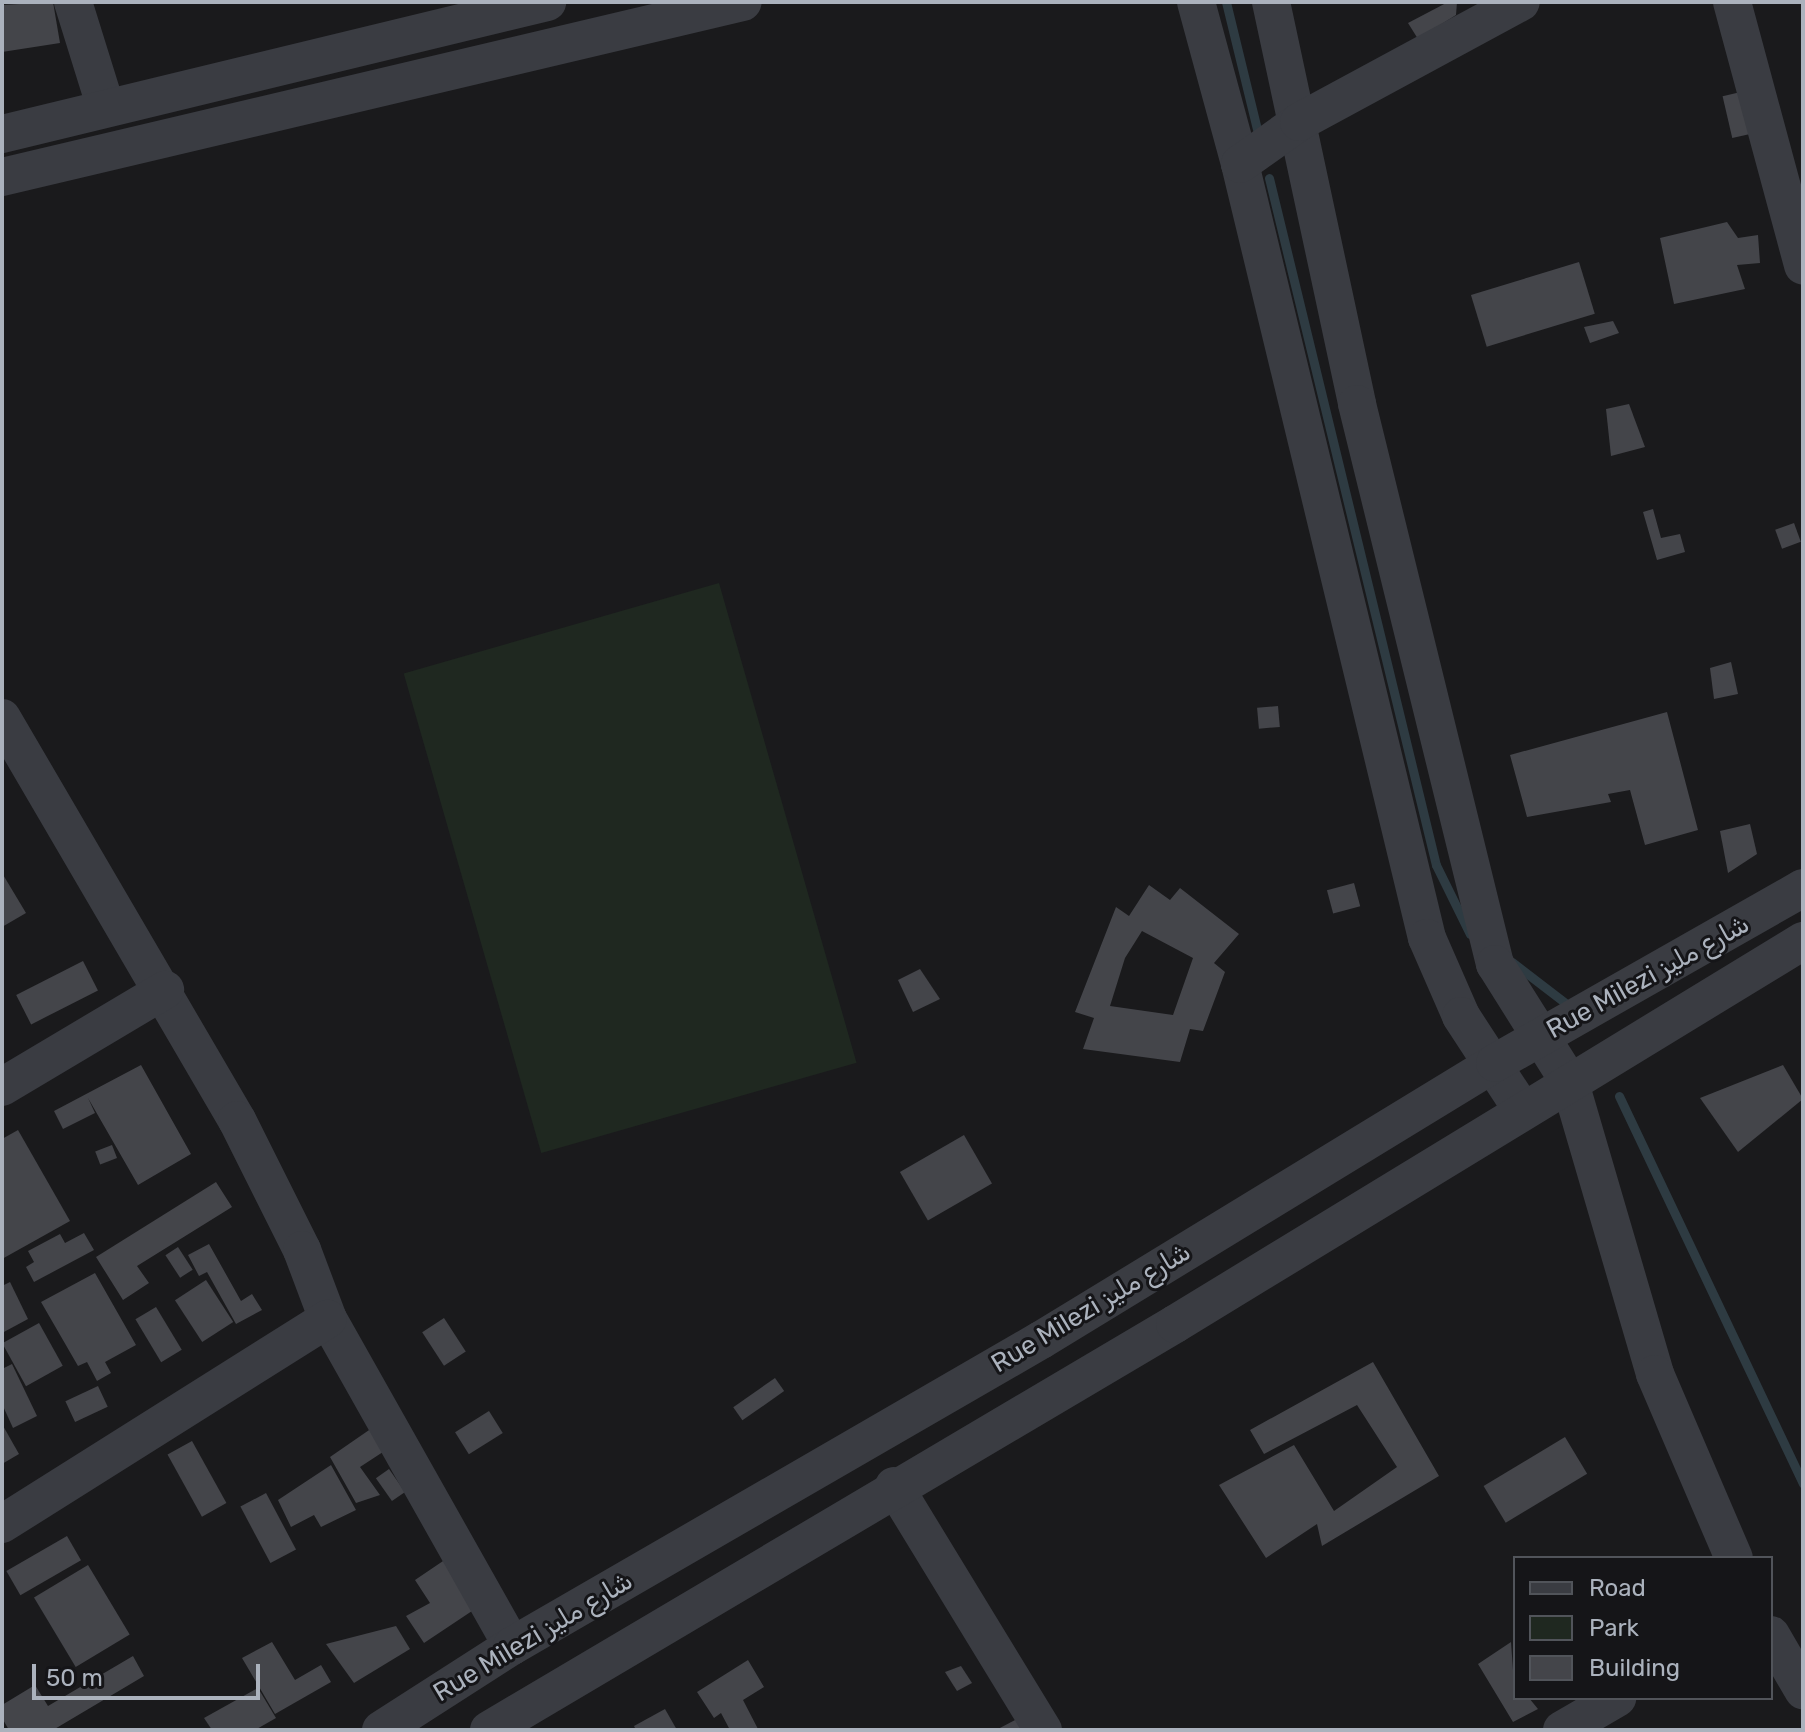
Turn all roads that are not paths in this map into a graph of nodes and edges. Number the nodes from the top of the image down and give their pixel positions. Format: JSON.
{"nodes":[{"id":1,"x":73,"y":2,"type":"edge"},
{"id":2,"x":547,"y":2,"type":"edge"},
{"id":3,"x":743,"y":2,"type":"edge"},
{"id":4,"x":1196,"y":2,"type":"edge"},
{"id":5,"x":1271,"y":2,"type":"edge"},
{"id":6,"x":1521,"y":2,"type":"edge"},
{"id":7,"x":1732,"y":2,"type":"edge"},
{"id":8,"x":106,"y":108,"type":"junction"},
{"id":9,"x":1299,"y":122,"type":"junction"},
{"id":10,"x":2,"y":134,"type":"edge"},
{"id":11,"x":1240,"y":164,"type":"junction"},
{"id":12,"x":2,"y":177,"type":"edge"},
{"id":13,"x":1803,"y":266,"type":"edge"},
{"id":14,"x":2,"y":718,"type":"edge"},
{"id":15,"x":1803,"y":888,"type":"edge"},
{"id":16,"x":1803,"y":941,"type":"edge"},
{"id":17,"x":165,"y":990,"type":"junction"},
{"id":18,"x":1545,"y":1035,"type":"junction"},
{"id":19,"x":1495,"y":1063,"type":"junction"},
{"id":20,"x":1570,"y":1083,"type":"junction"},
{"id":21,"x":2,"y":1087,"type":"edge"},
{"id":22,"x":1523,"y":1111,"type":"junction"},
{"id":23,"x":328,"y":1319,"type":"junction"},
{"id":24,"x":894,"y":1486,"type":"junction"},
{"id":25,"x":2,"y":1524,"type":"edge"},
{"id":26,"x":1733,"y":1556,"type":"edge"},
{"id":27,"x":1773,"y":1638,"type":"edge"},
{"id":28,"x":512,"y":1646,"type":"junction"},
{"id":29,"x":1803,"y":1690,"type":"edge"},
{"id":30,"x":1614,"y":1700,"type":"edge"},
{"id":31,"x":381,"y":1730,"type":"edge"},
{"id":32,"x":489,"y":1730,"type":"edge"},
{"id":33,"x":1043,"y":1730,"type":"edge"},
{"id":34,"x":1562,"y":1730,"type":"edge"}],
"edges":[{"from":1,"to":8,"type":"street"},
{"from":2,"to":8,"type":"street"},
{"from":3,"to":12,"type":"street"},
{"from":4,"to":11,"type":"street"},
{"from":5,"to":9,"type":"street"},
{"from":6,"to":9,"type":"street"},
{"from":7,"to":13,"type":"street"},
{"from":8,"to":10,"type":"street"},
{"from":9,"to":11,"type":"street"},
{"from":9,"to":18,"type":"street"},
{"from":11,"to":19,"type":"street"},
{"from":14,"to":17,"type":"street"},
{"from":15,"to":18,"type":"street","name":"Rue Milezi شارع مليز"},
{"from":16,"to":20,"type":"street","name":"Rue Milezi شارع مليز"},
{"from":17,"to":21,"type":"street"},
{"from":17,"to":23,"type":"street"},
{"from":18,"to":19,"type":"street","name":"Rue Milezi شارع مليز"},
{"from":18,"to":20,"type":"street"},
{"from":19,"to":22,"type":"street"},
{"from":19,"to":28,"type":"street","name":"Rue Milezi شارع مليز"},
{"from":20,"to":22,"type":"street","name":"Rue Milezi شارع مليز"},
{"from":20,"to":26,"type":"street"},
{"from":22,"to":24,"type":"street","name":"Rue Milezi شارع مليز"},
{"from":23,"to":25,"type":"street"},
{"from":23,"to":28,"type":"street"},
{"from":24,"to":32,"type":"street","name":"Rue Milezi شارع مليز"},
{"from":24,"to":33,"type":"street"},
{"from":27,"to":29,"type":"street"},
{"from":28,"to":31,"type":"street","name":"Rue Milezi شارع مليز"},
{"from":30,"to":34,"type":"street"}]}
